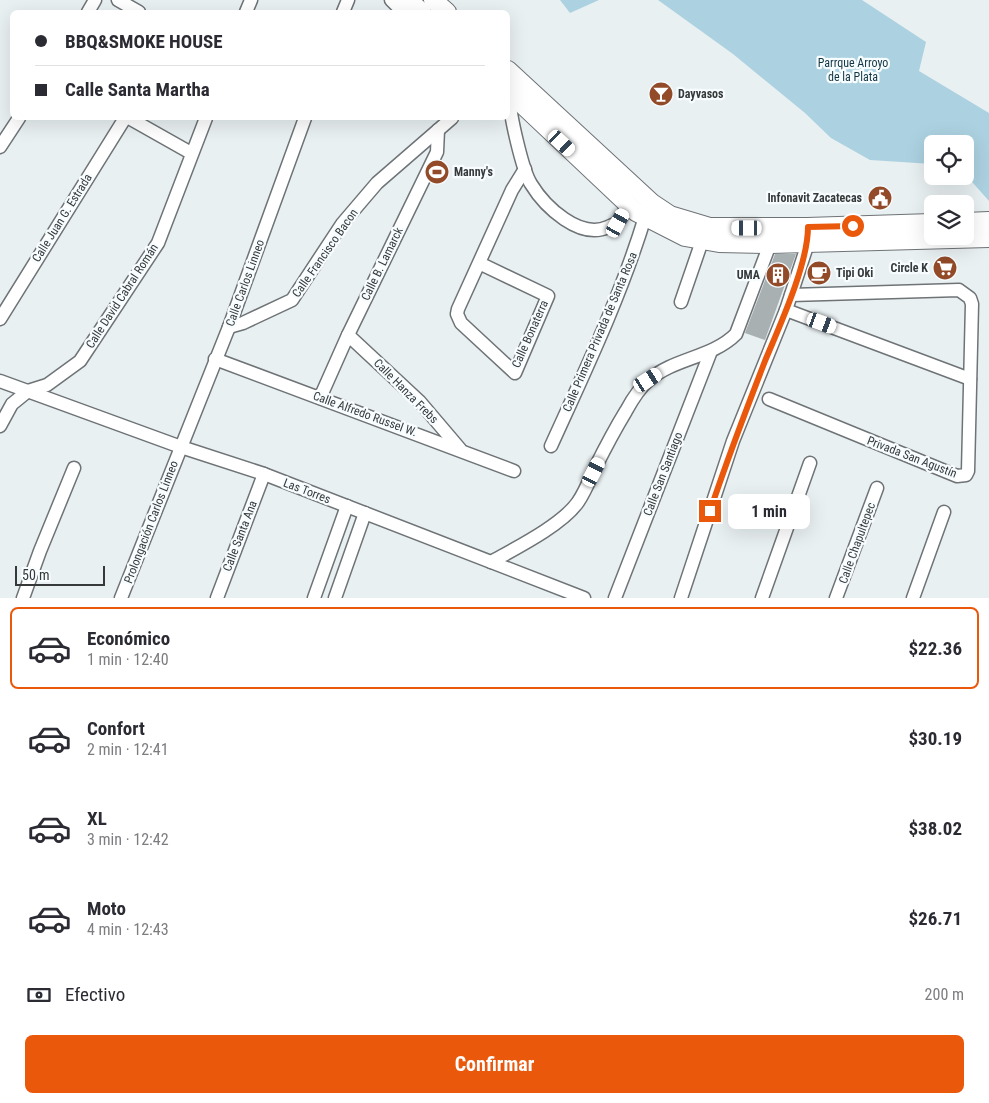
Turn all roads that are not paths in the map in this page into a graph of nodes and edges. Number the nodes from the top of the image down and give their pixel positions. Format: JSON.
{"nodes":[{"id":1,"x":118,"y":0,"type":"edge"},
{"id":2,"x":391,"y":0,"type":"edge"},
{"id":3,"x":408,"y":0,"type":"edge"},
{"id":4,"x":433,"y":0,"type":"edge"},
{"id":5,"x":136,"y":10,"type":"edge"},
{"id":6,"x":401,"y":10,"type":"edge"},
{"id":7,"x":420,"y":10,"type":"edge"},
{"id":8,"x":445,"y":10,"type":"edge"},
{"id":9,"x":511,"y":84,"type":"edge"},
{"id":10,"x":18,"y":120,"type":"edge"},
{"id":11,"x":124,"y":120,"type":"edge"},
{"id":12,"x":132,"y":120,"type":"edge"},
{"id":13,"x":205,"y":120,"type":"edge"},
{"id":14,"x":303,"y":120,"type":"edge"},
{"id":15,"x":450,"y":120,"type":"edge"},
{"id":16,"x":438,"y":130,"type":"junction"},
{"id":17,"x":0,"y":146,"type":"edge"},
{"id":18,"x":191,"y":154,"type":"junction"},
{"id":19,"x":525,"y":168,"type":"junction"},
{"id":20,"x":628,"y":205,"type":"junction"},
{"id":21,"x":645,"y":218,"type":"junction"},
{"id":22,"x":974,"y":222,"type":"edge"},
{"id":23,"x":989,"y":222,"type":"edge"},
{"id":24,"x":924,"y":225,"type":"edge"},
{"id":25,"x":891,"y":232,"type":"junction"},
{"id":26,"x":808,"y":235,"type":"junction"},
{"id":27,"x":989,"y":238,"type":"edge"},
{"id":28,"x":702,"y":241,"type":"junction"},
{"id":29,"x":770,"y":244,"type":"junction"},
{"id":30,"x":479,"y":263,"type":"junction"},
{"id":31,"x":791,"y":295,"type":"junction"},
{"id":32,"x":681,"y":302,"type":"dead end"},
{"id":33,"x":786,"y":310,"type":"junction"},
{"id":34,"x":0,"y":319,"type":"edge"},
{"id":35,"x":229,"y":327,"type":"junction"},
{"id":36,"x":348,"y":335,"type":"junction"},
{"id":37,"x":711,"y":351,"type":"junction"},
{"id":38,"x":215,"y":359,"type":"junction"},
{"id":39,"x":970,"y":379,"type":"junction"},
{"id":40,"x":1,"y":382,"type":"edge"},
{"id":41,"x":28,"y":391,"type":"junction"},
{"id":42,"x":320,"y":398,"type":"junction"},
{"id":43,"x":769,"y":399,"type":"dead end"},
{"id":44,"x":0,"y":426,"type":"edge"},
{"id":45,"x":551,"y":446,"type":"dead end"},
{"id":46,"x":181,"y":447,"type":"junction"},
{"id":47,"x":461,"y":449,"type":"junction"},
{"id":48,"x":810,"y":464,"type":"dead end"},
{"id":49,"x":74,"y":468,"type":"dead end"},
{"id":50,"x":514,"y":471,"type":"dead end"},
{"id":51,"x":264,"y":474,"type":"junction"},
{"id":52,"x":877,"y":488,"type":"dead end"},
{"id":53,"x":347,"y":506,"type":"junction"},
{"id":54,"x":944,"y":512,"type":"dead end"},
{"id":55,"x":365,"y":513,"type":"junction"},
{"id":56,"x":491,"y":562,"type":"junction"},
{"id":57,"x":23,"y":598,"type":"edge"},
{"id":58,"x":122,"y":598,"type":"edge"},
{"id":59,"x":217,"y":598,"type":"edge"},
{"id":60,"x":314,"y":598,"type":"edge"},
{"id":61,"x":335,"y":598,"type":"edge"},
{"id":62,"x":584,"y":598,"type":"edge"},
{"id":63,"x":614,"y":598,"type":"edge"},
{"id":64,"x":681,"y":598,"type":"edge"},
{"id":65,"x":762,"y":598,"type":"edge"},
{"id":66,"x":836,"y":598,"type":"edge"},
{"id":67,"x":913,"y":598,"type":"edge"}],
"edges":[{"from":1,"to":5,"type":"street"},
{"from":2,"to":6,"type":"street"},
{"from":3,"to":7,"type":"main road"},
{"from":4,"to":8,"type":"main road"},
{"from":9,"to":19,"type":"street"},
{"from":9,"to":20,"type":"main road"},
{"from":9,"to":26,"type":"main road"},
{"from":10,"to":17,"type":"street"},
{"from":11,"to":34,"type":"street","name":"Calle Juan G. Estrada"},
{"from":12,"to":18,"type":"street"},
{"from":13,"to":18,"type":"street","name":"Calle David Cabral Román"},
{"from":14,"to":35,"type":"street","name":"Calle Carlos Linneo"},
{"from":15,"to":16,"type":"street","name":"Calle Francisco Bacon"},
{"from":16,"to":35,"type":"street","name":"Calle Francisco Bacon"},
{"from":16,"to":36,"type":"street","name":"Calle B. Lamarck"},
{"from":18,"to":41,"type":"street","name":"Calle David Cabral Román"},
{"from":19,"to":20,"type":"street"},
{"from":19,"to":30,"type":"street","name":"Calle Bonaterra"},
{"from":20,"to":21,"type":"main road"},
{"from":21,"to":28,"type":"main road"},
{"from":21,"to":45,"type":"street","name":"Calle Primera Privada de Santa Rosa"},
{"from":22,"to":23,"type":"main road"},
{"from":24,"to":25,"type":"main road"},
{"from":25,"to":26,"type":"main road"},
{"from":25,"to":27,"type":"main road"},
{"from":26,"to":29,"type":"main road"},
{"from":26,"to":31,"type":"street"},
{"from":28,"to":29,"type":"main road"},
{"from":28,"to":32,"type":"street"},
{"from":29,"to":37,"type":"street"},
{"from":30,"to":30,"type":"street","name":"Calle Bonaterra"},
{"from":31,"to":33,"type":"street"},
{"from":31,"to":39,"type":"street","name":"Privada San Agustín"},
{"from":33,"to":39,"type":"street"},
{"from":33,"to":64,"type":"street"},
{"from":35,"to":38,"type":"street","name":"Calle Carlos Linneo"},
{"from":36,"to":42,"type":"street","name":"Calle B. Lamarck"},
{"from":36,"to":47,"type":"street","name":"Calle Hanza Frebs"},
{"from":37,"to":56,"type":"street"},
{"from":37,"to":63,"type":"street","name":"Calle San Santiago"},
{"from":38,"to":42,"type":"street","name":"Calle Alfredo Russel W."},
{"from":38,"to":46,"type":"street","name":"Calle Carlos Linneo"},
{"from":39,"to":43,"type":"street","name":"Privada San Agustín"},
{"from":40,"to":41,"type":"street","name":"Las Torres"},
{"from":41,"to":44,"type":"street"},
{"from":41,"to":46,"type":"street","name":"Las Torres"},
{"from":42,"to":47,"type":"street","name":"Calle Alfredo Russel W."},
{"from":46,"to":51,"type":"street","name":"Las Torres"},
{"from":46,"to":58,"type":"street","name":"Prolongación Carlos Linneo"},
{"from":47,"to":50,"type":"street","name":"Calle Alfredo Russel W."},
{"from":48,"to":65,"type":"street"},
{"from":49,"to":57,"type":"street"},
{"from":51,"to":53,"type":"street","name":"Las Torres"},
{"from":51,"to":59,"type":"street","name":"Calle Santa Ana"},
{"from":52,"to":66,"type":"street","name":"Calle Chapultepec"},
{"from":53,"to":55,"type":"street","name":"Las Torres"},
{"from":53,"to":60,"type":"street"},
{"from":54,"to":67,"type":"street"},
{"from":55,"to":56,"type":"street","name":"Las Torres"},
{"from":55,"to":61,"type":"street"},
{"from":56,"to":62,"type":"street","name":"Las Torres"}]}
